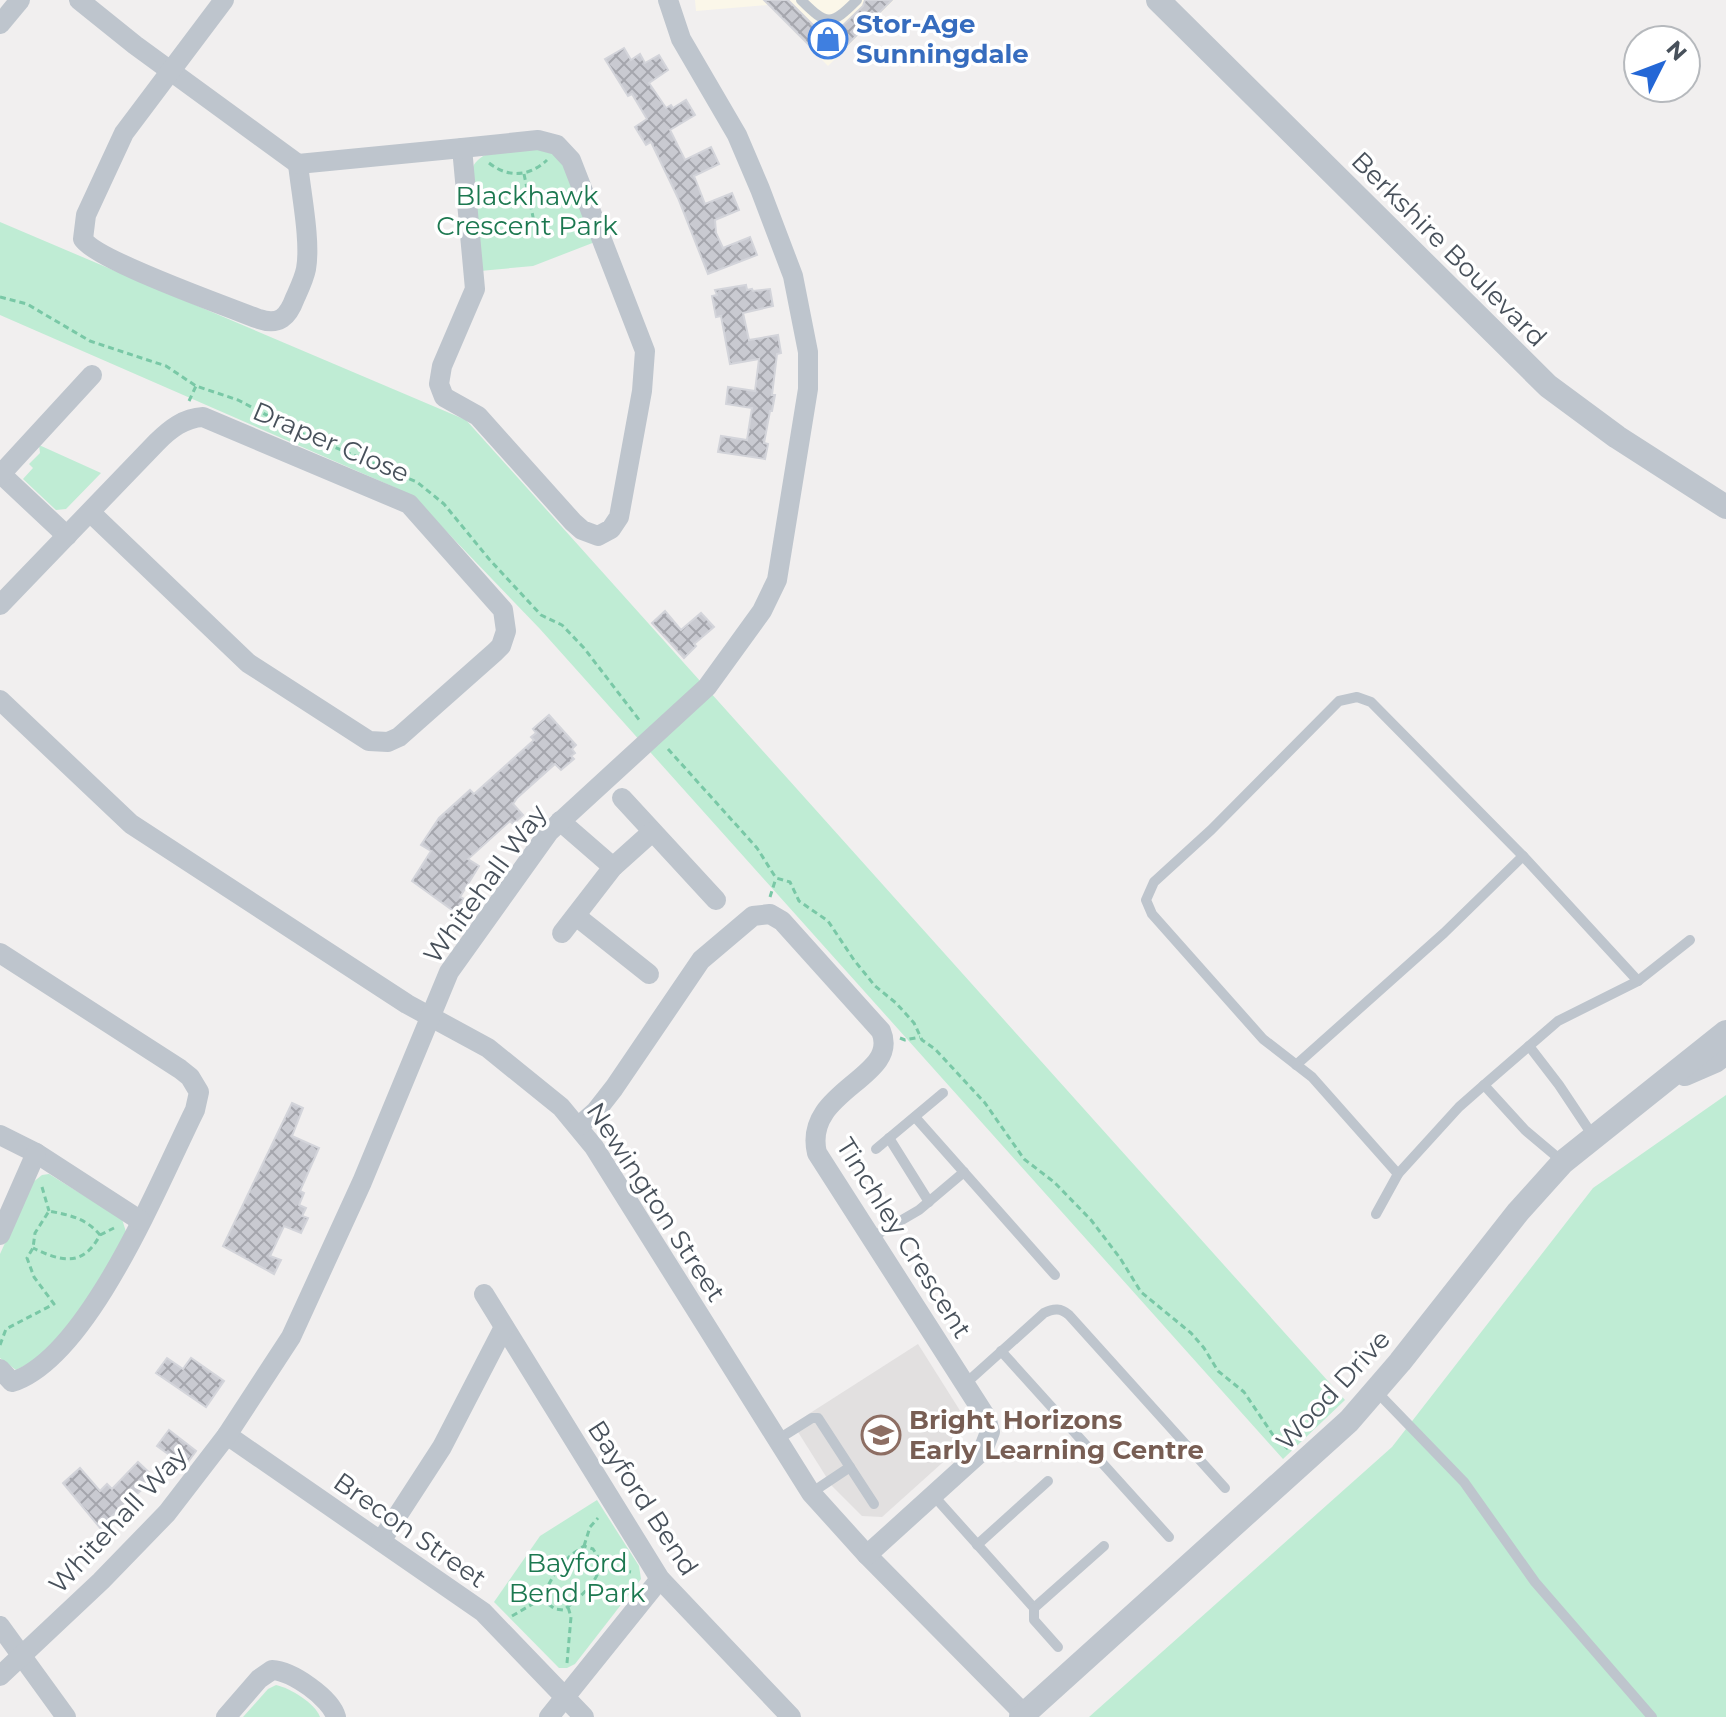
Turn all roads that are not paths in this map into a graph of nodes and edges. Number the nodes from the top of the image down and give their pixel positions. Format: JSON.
{"nodes":[{"id":1,"x":20,"y":0,"type":"edge"},
{"id":2,"x":79,"y":0,"type":"edge"},
{"id":3,"x":224,"y":0,"type":"edge"},
{"id":4,"x":668,"y":0,"type":"edge"},
{"id":5,"x":801,"y":0,"type":"edge"},
{"id":6,"x":857,"y":0,"type":"edge"},
{"id":7,"x":1158,"y":0,"type":"edge"},
{"id":8,"x":0,"y":24,"type":"edge"},
{"id":9,"x":171,"y":71,"type":"junction"},
{"id":10,"x":471,"y":147,"type":"junction"},
{"id":11,"x":298,"y":164,"type":"junction"},
{"id":12,"x":92,"y":375,"type":"dead end"},
{"id":13,"x":0,"y":475,"type":"edge"},
{"id":14,"x":1726,"y":507,"type":"edge"},
{"id":15,"x":90,"y":512,"type":"junction"},
{"id":16,"x":67,"y":536,"type":"junction"},
{"id":17,"x":0,"y":605,"type":"edge"},
{"id":18,"x":0,"y":700,"type":"edge"},
{"id":19,"x":622,"y":798,"type":"dead end"},
{"id":20,"x":560,"y":821,"type":"junction"},
{"id":21,"x":652,"y":832,"type":"junction"},
{"id":22,"x":1523,"y":856,"type":"junction"},
{"id":23,"x":613,"y":867,"type":"junction"},
{"id":24,"x":716,"y":900,"type":"dead end"},
{"id":25,"x":576,"y":916,"type":"junction"},
{"id":26,"x":562,"y":933,"type":"dead end"},
{"id":27,"x":1690,"y":940,"type":"dead end"},
{"id":28,"x":0,"y":953,"type":"edge"},
{"id":29,"x":649,"y":974,"type":"dead end"},
{"id":30,"x":1638,"y":981,"type":"junction"},
{"id":31,"x":430,"y":1017,"type":"junction"},
{"id":32,"x":1726,"y":1032,"type":"edge"},
{"id":33,"x":1529,"y":1046,"type":"junction"},
{"id":34,"x":1726,"y":1053,"type":"edge"},
{"id":35,"x":1296,"y":1065,"type":"junction"},
{"id":36,"x":1664,"y":1082,"type":"junction"},
{"id":37,"x":1484,"y":1085,"type":"junction"},
{"id":38,"x":943,"y":1093,"type":"dead end"},
{"id":39,"x":915,"y":1117,"type":"junction"},
{"id":40,"x":579,"y":1126,"type":"junction"},
{"id":41,"x":0,"y":1135,"type":"edge"},
{"id":42,"x":1593,"y":1136,"type":"junction"},
{"id":43,"x":889,"y":1138,"type":"junction"},
{"id":44,"x":876,"y":1149,"type":"dead end"},
{"id":45,"x":36,"y":1153,"type":"junction"},
{"id":46,"x":1563,"y":1162,"type":"junction"},
{"id":47,"x":964,"y":1172,"type":"junction"},
{"id":48,"x":1398,"y":1174,"type":"junction"},
{"id":49,"x":929,"y":1202,"type":"junction"},
{"id":50,"x":1376,"y":1214,"type":"dead end"},
{"id":51,"x":141,"y":1221,"type":"junction"},
{"id":52,"x":0,"y":1235,"type":"edge"},
{"id":53,"x":871,"y":1238,"type":"junction"},
{"id":54,"x":1055,"y":1275,"type":"dead end"},
{"id":55,"x":484,"y":1294,"type":"dead end"},
{"id":56,"x":504,"y":1327,"type":"junction"},
{"id":57,"x":1001,"y":1351,"type":"junction"},
{"id":58,"x":4,"y":1380,"type":"edge"},
{"id":59,"x":965,"y":1384,"type":"junction"},
{"id":60,"x":1376,"y":1391,"type":"junction"},
{"id":61,"x":227,"y":1435,"type":"junction"},
{"id":62,"x":777,"y":1440,"type":"junction"},
{"id":63,"x":850,"y":1467,"type":"junction"},
{"id":64,"x":1048,"y":1481,"type":"dead end"},
{"id":65,"x":1225,"y":1488,"type":"dead end"},
{"id":66,"x":811,"y":1493,"type":"junction"},
{"id":67,"x":933,"y":1495,"type":"junction"},
{"id":68,"x":874,"y":1504,"type":"dead end"},
{"id":69,"x":1169,"y":1537,"type":"dead end"},
{"id":70,"x":381,"y":1541,"type":"junction"},
{"id":71,"x":977,"y":1545,"type":"junction"},
{"id":72,"x":1104,"y":1546,"type":"dead end"},
{"id":73,"x":867,"y":1555,"type":"junction"},
{"id":74,"x":658,"y":1576,"type":"junction"},
{"id":75,"x":1034,"y":1608,"type":"junction"},
{"id":76,"x":0,"y":1626,"type":"edge"},
{"id":77,"x":1058,"y":1647,"type":"dead end"},
{"id":78,"x":22,"y":1656,"type":"junction"},
{"id":79,"x":0,"y":1676,"type":"edge"},
{"id":80,"x":568,"y":1694,"type":"junction"},
{"id":81,"x":1023,"y":1716,"type":"edge"},
{"id":82,"x":66,"y":1717,"type":"edge"},
{"id":83,"x":226,"y":1717,"type":"edge"},
{"id":84,"x":336,"y":1717,"type":"edge"},
{"id":85,"x":549,"y":1717,"type":"edge"},
{"id":86,"x":584,"y":1717,"type":"edge"},
{"id":87,"x":791,"y":1717,"type":"edge"},
{"id":88,"x":1652,"y":1717,"type":"edge"}],
"edges":[{"from":1,"to":8,"type":"street"},
{"from":2,"to":9,"type":"street"},
{"from":3,"to":9,"type":"street"},
{"from":4,"to":20,"type":"street","name":"Whitehall Way"},
{"from":5,"to":6,"type":"lane"},
{"from":7,"to":14,"type":"street","name":"Berkshire Boulevard"},
{"from":9,"to":11,"type":"street"},
{"from":9,"to":11,"type":"street"},
{"from":10,"to":10,"type":"street"},
{"from":10,"to":11,"type":"street"},
{"from":12,"to":13,"type":"street"},
{"from":13,"to":16,"type":"street"},
{"from":15,"to":15,"type":"street","name":"Draper Close"},
{"from":15,"to":16,"type":"street","name":"Draper Close"},
{"from":16,"to":17,"type":"street","name":"Draper Close"},
{"from":18,"to":31,"type":"street","name":"Newington Street"},
{"from":19,"to":21,"type":"street"},
{"from":20,"to":23,"type":"street"},
{"from":20,"to":31,"type":"street","name":"Whitehall Way"},
{"from":21,"to":23,"type":"street"},
{"from":21,"to":24,"type":"street"},
{"from":22,"to":30,"type":"lane"},
{"from":22,"to":35,"type":"lane"},
{"from":22,"to":35,"type":"lane"},
{"from":23,"to":25,"type":"street"},
{"from":25,"to":26,"type":"street"},
{"from":25,"to":29,"type":"street"},
{"from":27,"to":30,"type":"lane"},
{"from":28,"to":51,"type":"street"},
{"from":30,"to":33,"type":"lane"},
{"from":31,"to":40,"type":"street","name":"Newington Street"},
{"from":31,"to":61,"type":"street","name":"Whitehall Way"},
{"from":32,"to":36,"type":"street","name":"Wood Drive"},
{"from":33,"to":37,"type":"lane"},
{"from":33,"to":42,"type":"lane"},
{"from":34,"to":36,"type":"street","name":"Wood Drive"},
{"from":35,"to":48,"type":"lane"},
{"from":36,"to":42,"type":"street","name":"Wood Drive"},
{"from":37,"to":46,"type":"lane"},
{"from":37,"to":48,"type":"lane"},
{"from":38,"to":39,"type":"lane"},
{"from":39,"to":43,"type":"lane"},
{"from":39,"to":47,"type":"lane"},
{"from":40,"to":53,"type":"street","name":"Tinchley Crescent"},
{"from":40,"to":62,"type":"street","name":"Newington Street"},
{"from":41,"to":45,"type":"street"},
{"from":42,"to":46,"type":"street","name":"Wood Drive"},
{"from":43,"to":44,"type":"lane"},
{"from":43,"to":49,"type":"lane"},
{"from":45,"to":51,"type":"street"},
{"from":45,"to":52,"type":"street"},
{"from":46,"to":60,"type":"street","name":"Wood Drive"},
{"from":47,"to":49,"type":"lane"},
{"from":47,"to":54,"type":"lane"},
{"from":48,"to":50,"type":"lane"},
{"from":49,"to":53,"type":"lane"},
{"from":51,"to":58,"type":"street"},
{"from":53,"to":59,"type":"street","name":"Tinchley Crescent"},
{"from":55,"to":56,"type":"street","name":"Bayford Bend"},
{"from":56,"to":70,"type":"street"},
{"from":56,"to":74,"type":"street","name":"Bayford Bend"},
{"from":57,"to":59,"type":"lane"},
{"from":57,"to":65,"type":"lane"},
{"from":57,"to":69,"type":"lane"},
{"from":59,"to":67,"type":"street","name":"Tinchley Crescent"},
{"from":60,"to":81,"type":"street","name":"Wood Drive"},
{"from":60,"to":88,"type":"lane"},
{"from":61,"to":70,"type":"street","name":"Brecon Street"},
{"from":61,"to":78,"type":"street","name":"Whitehall Way"},
{"from":62,"to":63,"type":"lane"},
{"from":62,"to":66,"type":"street","name":"Newington Street"},
{"from":63,"to":66,"type":"lane"},
{"from":63,"to":68,"type":"lane"},
{"from":64,"to":71,"type":"lane"},
{"from":66,"to":73,"type":"street","name":"Newington Street"},
{"from":67,"to":71,"type":"lane"},
{"from":67,"to":73,"type":"street","name":"Tinchley Crescent"},
{"from":70,"to":80,"type":"street","name":"Brecon Street"},
{"from":71,"to":75,"type":"lane"},
{"from":72,"to":75,"type":"lane"},
{"from":73,"to":81,"type":"street","name":"Newington Street"},
{"from":74,"to":80,"type":"street"},
{"from":74,"to":87,"type":"street","name":"Bayford Bend"},
{"from":75,"to":77,"type":"lane"},
{"from":76,"to":78,"type":"street"},
{"from":78,"to":79,"type":"street","name":"Whitehall Way"},
{"from":78,"to":82,"type":"street"},
{"from":80,"to":85,"type":"street"},
{"from":80,"to":86,"type":"street","name":"Brecon Street"},
{"from":83,"to":84,"type":"street"}]}
